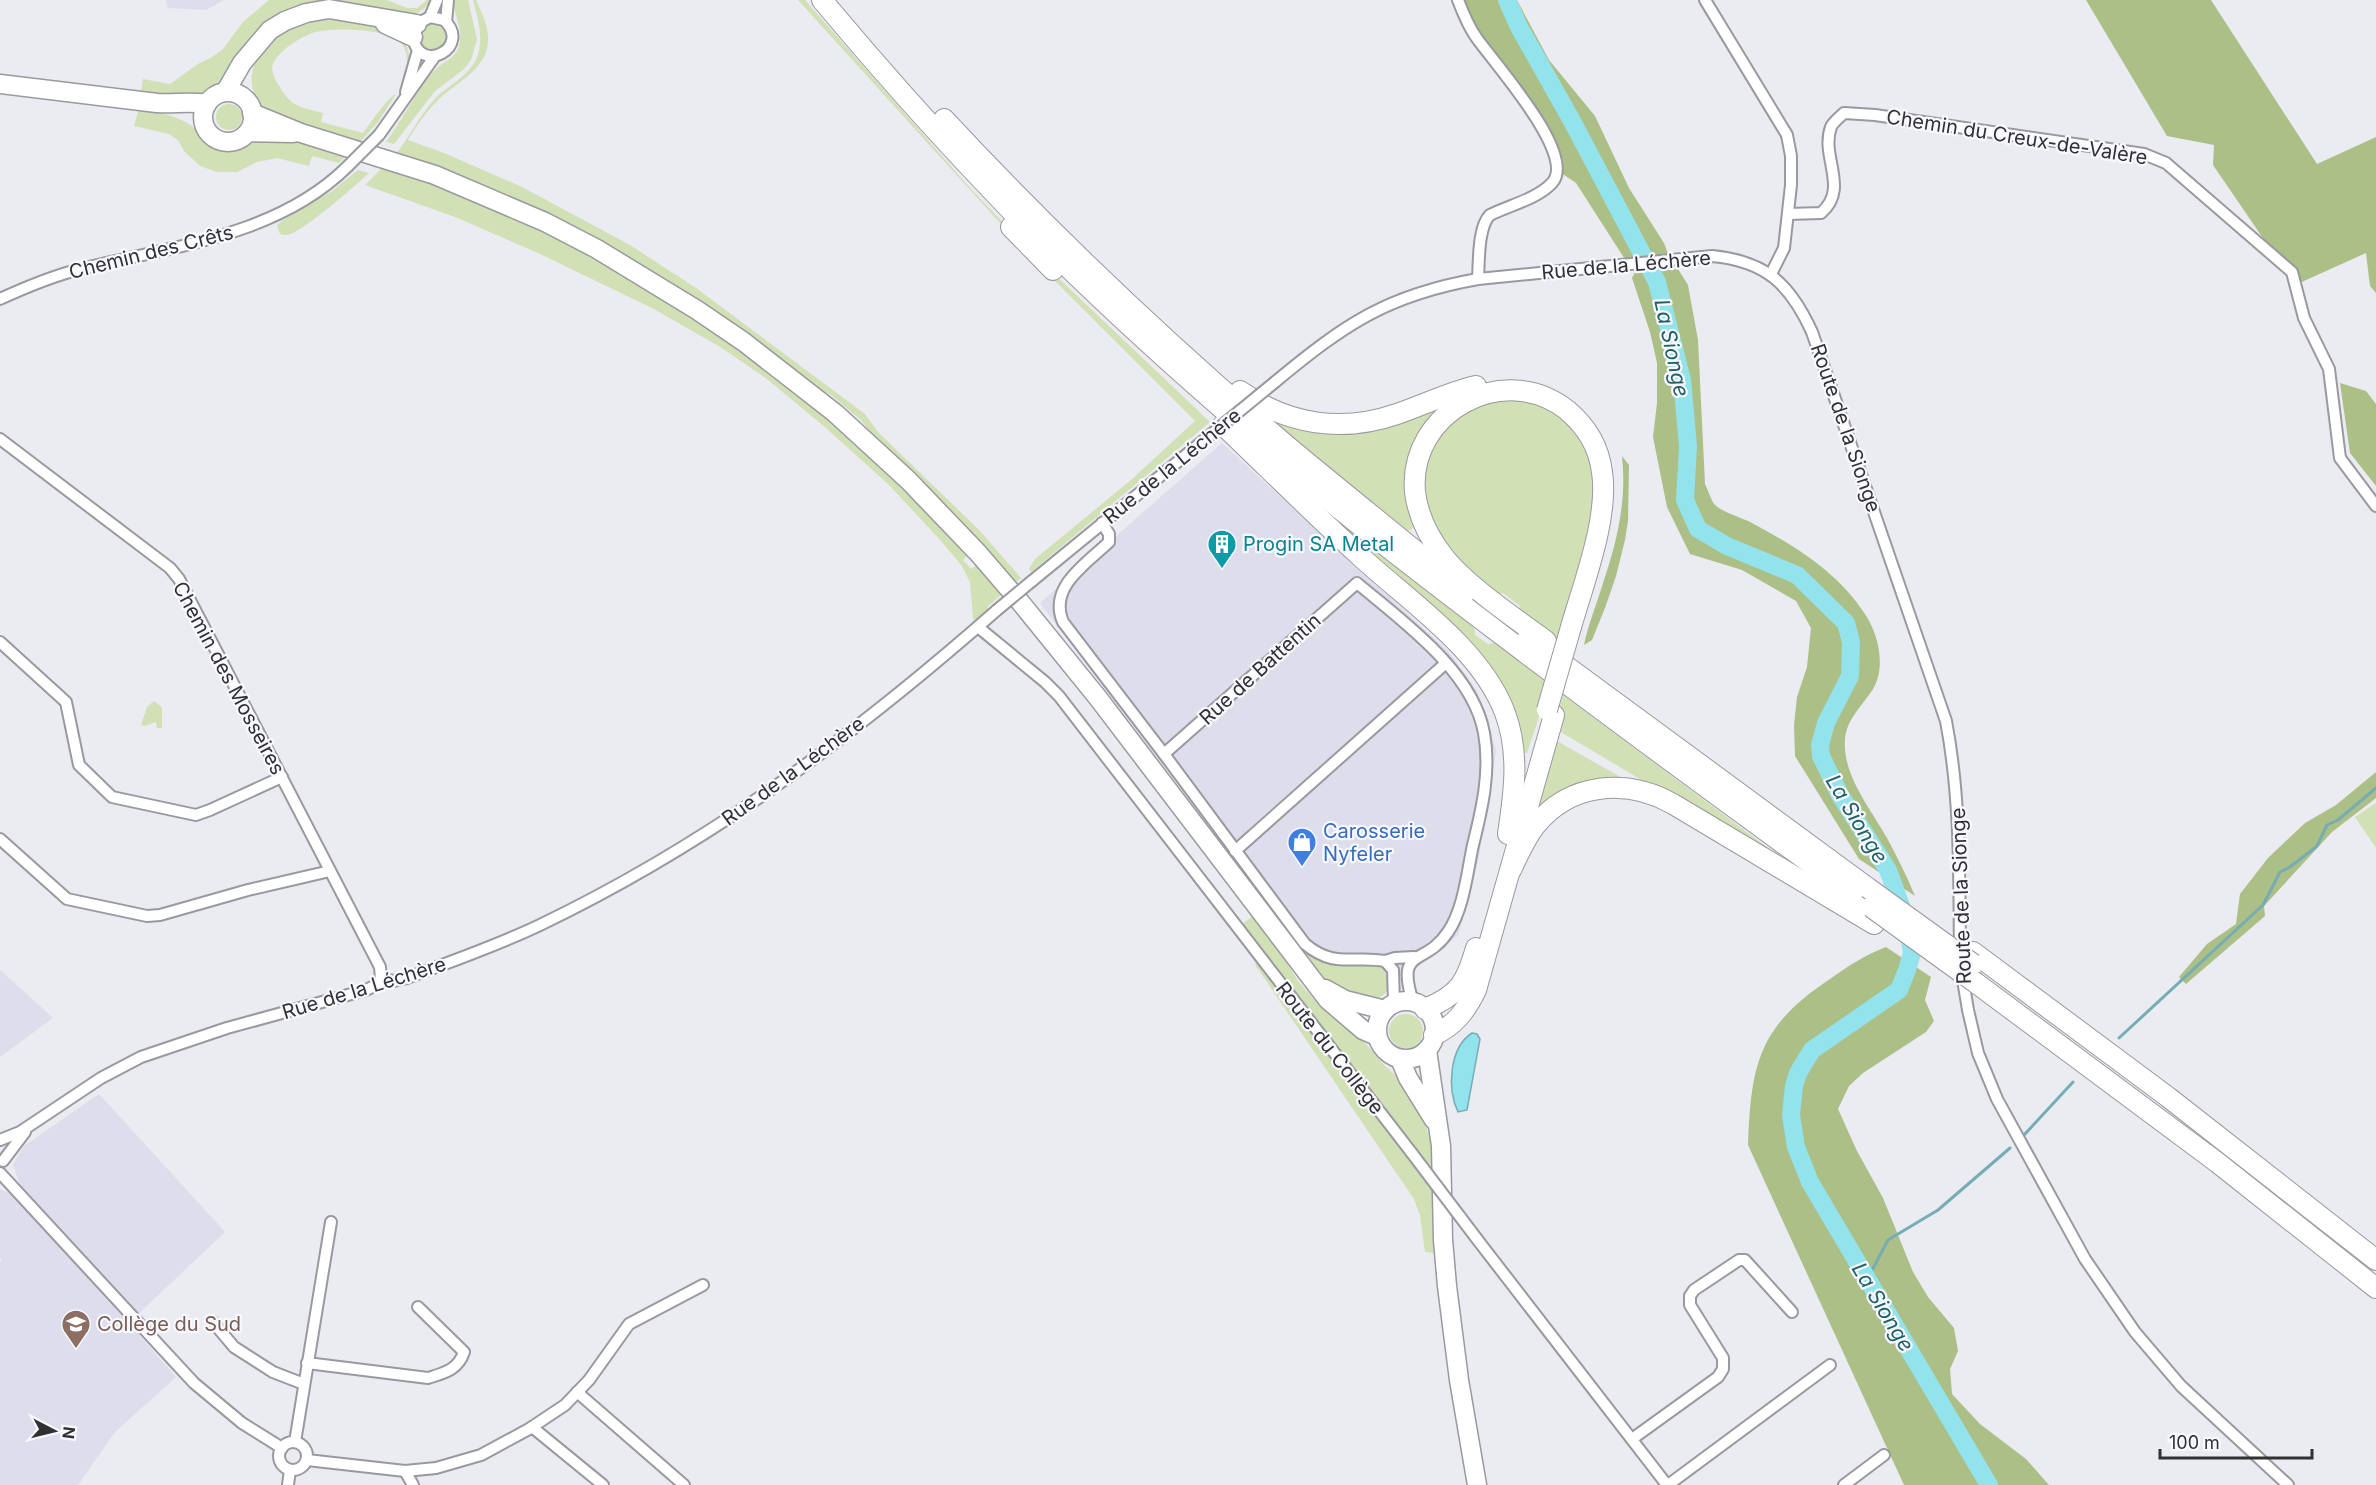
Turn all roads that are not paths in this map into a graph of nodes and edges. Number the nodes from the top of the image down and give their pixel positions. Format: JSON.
{"nodes":[{"id":1,"x":437,"y":0,"type":"edge"},
{"id":2,"x":448,"y":0,"type":"edge"},
{"id":3,"x":810,"y":0,"type":"edge"},
{"id":4,"x":822,"y":0,"type":"edge"},
{"id":5,"x":838,"y":0,"type":"edge"},
{"id":6,"x":1458,"y":0,"type":"edge"},
{"id":7,"x":1705,"y":0,"type":"edge"},
{"id":8,"x":446,"y":22,"type":"junction"},
{"id":9,"x":419,"y":32,"type":"junction"},
{"id":10,"x":435,"y":56,"type":"junction"},
{"id":11,"x":0,"y":84,"type":"edge"},
{"id":12,"x":235,"y":94,"type":"junction"},
{"id":13,"x":403,"y":101,"type":"junction"},
{"id":14,"x":206,"y":112,"type":"junction"},
{"id":15,"x":252,"y":113,"type":"junction"},
{"id":16,"x":248,"y":132,"type":"junction"},
{"id":17,"x":301,"y":133,"type":"junction"},
{"id":18,"x":1788,"y":214,"type":"junction"},
{"id":19,"x":1771,"y":274,"type":"junction"},
{"id":20,"x":1478,"y":279,"type":"junction"},
{"id":21,"x":0,"y":299,"type":"edge"},
{"id":22,"x":1175,"y":347,"type":"junction"},
{"id":23,"x":0,"y":439,"type":"edge"},
{"id":24,"x":2376,"y":506,"type":"edge"},
{"id":25,"x":1102,"y":523,"type":"junction"},
{"id":26,"x":978,"y":627,"type":"junction"},
{"id":27,"x":1574,"y":629,"type":"junction"},
{"id":28,"x":0,"y":642,"type":"edge"},
{"id":29,"x":1446,"y":663,"type":"junction"},
{"id":30,"x":1550,"y":712,"type":"junction"},
{"id":31,"x":1164,"y":754,"type":"junction"},
{"id":32,"x":282,"y":777,"type":"junction"},
{"id":33,"x":1508,"y":834,"type":"junction"},
{"id":34,"x":0,"y":839,"type":"edge"},
{"id":35,"x":1235,"y":851,"type":"junction"},
{"id":36,"x":1511,"y":870,"type":"junction"},
{"id":37,"x":330,"y":871,"type":"junction"},
{"id":38,"x":1870,"y":899,"type":"junction"},
{"id":39,"x":1414,"y":957,"type":"junction"},
{"id":40,"x":1385,"y":961,"type":"junction"},
{"id":41,"x":1975,"y":971,"type":"junction"},
{"id":42,"x":381,"y":979,"type":"junction"},
{"id":43,"x":1318,"y":985,"type":"junction"},
{"id":44,"x":1419,"y":1005,"type":"junction"},
{"id":45,"x":1390,"y":1007,"type":"junction"},
{"id":46,"x":1377,"y":1036,"type":"junction"},
{"id":47,"x":1430,"y":1042,"type":"junction"},
{"id":48,"x":1400,"y":1059,"type":"junction"},
{"id":49,"x":31,"y":1125,"type":"junction"},
{"id":50,"x":1439,"y":1129,"type":"junction"},
{"id":51,"x":0,"y":1140,"type":"edge"},
{"id":52,"x":0,"y":1149,"type":"edge"},
{"id":53,"x":1,"y":1164,"type":"edge"},
{"id":54,"x":0,"y":1173,"type":"edge"},
{"id":55,"x":331,"y":1222,"type":"dead end"},
{"id":56,"x":2376,"y":1260,"type":"edge"},
{"id":57,"x":2376,"y":1270,"type":"edge"},
{"id":58,"x":703,"y":1286,"type":"dead end"},
{"id":59,"x":2376,"y":1288,"type":"edge"},
{"id":60,"x":418,"y":1307,"type":"dead end"},
{"id":61,"x":1792,"y":1312,"type":"dead end"},
{"id":62,"x":213,"y":1322,"type":"dead end"},
{"id":63,"x":307,"y":1363,"type":"junction"},
{"id":64,"x":1830,"y":1365,"type":"dead end"},
{"id":65,"x":304,"y":1384,"type":"junction"},
{"id":66,"x":577,"y":1392,"type":"junction"},
{"id":67,"x":532,"y":1427,"type":"junction"},
{"id":68,"x":1632,"y":1439,"type":"junction"},
{"id":69,"x":295,"y":1442,"type":"junction"},
{"id":70,"x":282,"y":1448,"type":"junction"},
{"id":71,"x":1884,"y":1455,"type":"dead end"},
{"id":72,"x":307,"y":1460,"type":"junction"},
{"id":73,"x":290,"y":1470,"type":"junction"},
{"id":74,"x":405,"y":1471,"type":"junction"},
{"id":75,"x":288,"y":1485,"type":"edge"},
{"id":76,"x":413,"y":1485,"type":"edge"},
{"id":77,"x":603,"y":1485,"type":"edge"},
{"id":78,"x":684,"y":1485,"type":"edge"},
{"id":79,"x":1477,"y":1485,"type":"edge"},
{"id":80,"x":1667,"y":1485,"type":"edge"},
{"id":81,"x":1844,"y":1485,"type":"edge"},
{"id":82,"x":2288,"y":1485,"type":"edge"}],
"edges":[{"from":1,"to":9,"type":"street","name":"Chemin des Crêts"},
{"from":2,"to":8,"type":"street","name":"Chemin des Crêts"},
{"from":3,"to":33,"type":"highway"},
{"from":4,"to":38,"type":"highway"},
{"from":5,"to":22,"type":"highway"},
{"from":6,"to":20,"type":"street"},
{"from":7,"to":18,"type":"street"},
{"from":8,"to":9,"type":"street"},
{"from":8,"to":10,"type":"street","name":"Chemin des Crêts"},
{"from":9,"to":10,"type":"street"},
{"from":9,"to":12,"type":"highway"},
{"from":9,"to":13,"type":"street","name":"Chemin des Crêts"},
{"from":10,"to":13,"type":"street","name":"Chemin des Crêts"},
{"from":11,"to":14,"type":"highway"},
{"from":12,"to":14,"type":"highway"},
{"from":12,"to":15,"type":"highway"},
{"from":13,"to":21,"type":"street","name":"Chemin des Crêts","bridge":true},
{"from":14,"to":16,"type":"highway"},
{"from":15,"to":16,"type":"highway"},
{"from":15,"to":17,"type":"highway"},
{"from":16,"to":17,"type":"highway"},
{"from":17,"to":43,"type":"highway"},
{"from":18,"to":19,"type":"street"},
{"from":18,"to":24,"type":"street","name":"Chemin du Creux-de-Valère"},
{"from":19,"to":20,"type":"street","name":"Rue de la Léchère"},
{"from":19,"to":82,"type":"street","name":"Route de la Sionge"},
{"from":20,"to":25,"type":"street","name":"Rue de la Léchère","bridge":true},
{"from":22,"to":27,"type":"highway"},
{"from":22,"to":38,"type":"highway"},
{"from":23,"to":32,"type":"street","name":"Chemin des Mosseires"},
{"from":25,"to":26,"type":"street","name":"Rue de la Léchère","bridge":true},
{"from":25,"to":31,"type":"street"},
{"from":26,"to":42,"type":"street","name":"Rue de la Léchère"},
{"from":26,"to":68,"type":"street","name":"Route du Collège","bridge":true},
{"from":27,"to":30,"type":"highway","bridge":true},
{"from":27,"to":38,"type":"highway"},
{"from":28,"to":32,"type":"street"},
{"from":29,"to":31,"type":"street","name":"Rue de Battentin"},
{"from":29,"to":35,"type":"street"},
{"from":29,"to":39,"type":"street","name":"Rue de Battentin"},
{"from":30,"to":33,"type":"highway"},
{"from":30,"to":36,"type":"highway"},
{"from":31,"to":35,"type":"street"},
{"from":32,"to":37,"type":"street","name":"Chemin des Mosseires"},
{"from":33,"to":44,"type":"highway"},
{"from":34,"to":37,"type":"street"},
{"from":35,"to":40,"type":"street"},
{"from":36,"to":38,"type":"highway"},
{"from":36,"to":47,"type":"highway"},
{"from":37,"to":42,"type":"street","name":"Chemin des Mosseires"},
{"from":38,"to":41,"type":"highway","bridge":true},
{"from":38,"to":41,"type":"highway"},
{"from":39,"to":40,"type":"street"},
{"from":39,"to":44,"type":"street"},
{"from":40,"to":45,"type":"street"},
{"from":41,"to":56,"type":"highway"},
{"from":41,"to":57,"type":"highway"},
{"from":41,"to":59,"type":"highway"},
{"from":42,"to":49,"type":"street","name":"Rue de la Léchère"},
{"from":43,"to":45,"type":"highway"},
{"from":43,"to":46,"type":"highway"},
{"from":44,"to":45,"type":"highway"},
{"from":44,"to":47,"type":"highway"},
{"from":45,"to":46,"type":"highway"},
{"from":46,"to":48,"type":"highway"},
{"from":47,"to":48,"type":"highway"},
{"from":47,"to":50,"type":"highway"},
{"from":48,"to":50,"type":"highway"},
{"from":49,"to":51,"type":"street","name":"Rue de la Léchère"},
{"from":49,"to":53,"type":"street","name":"Rue de la Léchère"},
{"from":50,"to":79,"type":"highway"},
{"from":52,"to":53,"type":"street"},
{"from":54,"to":70,"type":"street"},
{"from":55,"to":63,"type":"street"},
{"from":58,"to":66,"type":"street"},
{"from":60,"to":63,"type":"street"},
{"from":61,"to":68,"type":"street"},
{"from":62,"to":65,"type":"street"},
{"from":63,"to":65,"type":"street"},
{"from":64,"to":80,"type":"street"},
{"from":65,"to":69,"type":"street"},
{"from":66,"to":67,"type":"street"},
{"from":66,"to":78,"type":"street"},
{"from":67,"to":74,"type":"street"},
{"from":67,"to":77,"type":"street"},
{"from":68,"to":80,"type":"street","name":"Route du Collège"},
{"from":69,"to":70,"type":"street"},
{"from":69,"to":72,"type":"street"},
{"from":70,"to":73,"type":"street"},
{"from":71,"to":81,"type":"street"},
{"from":72,"to":73,"type":"street"},
{"from":72,"to":74,"type":"street"},
{"from":73,"to":75,"type":"street"},
{"from":74,"to":76,"type":"street"}]}
